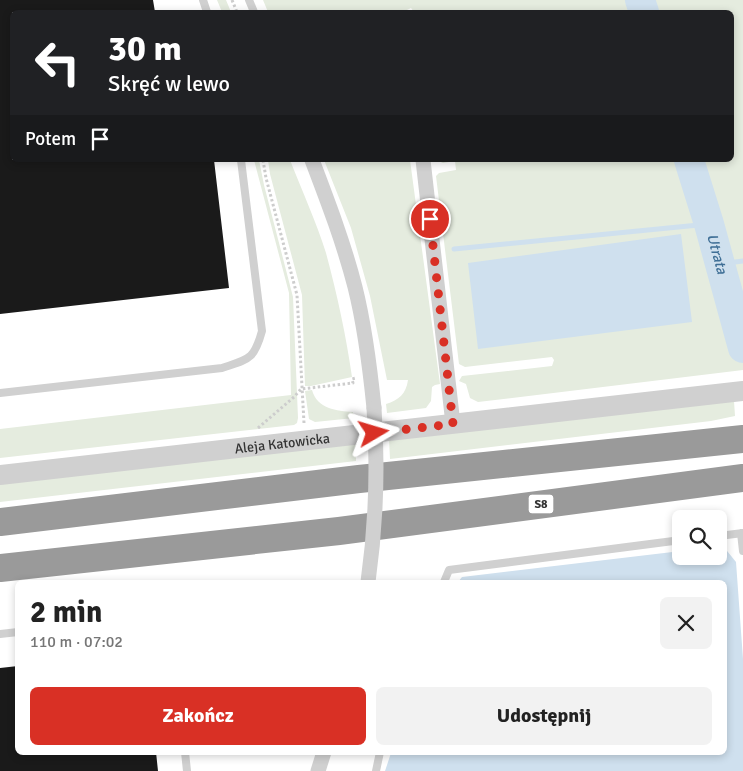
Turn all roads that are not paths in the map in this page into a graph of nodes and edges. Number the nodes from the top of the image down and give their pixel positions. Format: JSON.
{"nodes":[{"id":1,"x":241,"y":162,"type":"edge"},
{"id":2,"x":313,"y":162,"type":"edge"},
{"id":3,"x":423,"y":162,"type":"edge"},
{"id":4,"x":738,"y":392,"type":"edge"},
{"id":5,"x":0,"y":393,"type":"edge"},
{"id":6,"x":453,"y":424,"type":"junction"},
{"id":7,"x":740,"y":439,"type":"edge"},
{"id":8,"x":0,"y":475,"type":"edge"},
{"id":9,"x":743,"y":478,"type":"edge"},
{"id":10,"x":0,"y":522,"type":"edge"},
{"id":11,"x":742,"y":533,"type":"edge"},
{"id":12,"x":727,"y":535,"type":"edge"},
{"id":13,"x":672,"y":541,"type":"edge"},
{"id":14,"x":743,"y":551,"type":"edge"},
{"id":15,"x":0,"y":568,"type":"edge"},
{"id":16,"x":368,"y":580,"type":"edge"},
{"id":17,"x":445,"y":580,"type":"edge"},
{"id":18,"x":15,"y":632,"type":"edge"},
{"id":19,"x":0,"y":634,"type":"edge"},
{"id":20,"x":185,"y":755,"type":"edge"},
{"id":21,"x":323,"y":755,"type":"edge"},
{"id":22,"x":379,"y":755,"type":"edge"},
{"id":23,"x":187,"y":771,"type":"edge"},
{"id":24,"x":318,"y":771,"type":"edge"},
{"id":25,"x":376,"y":771,"type":"edge"}],
"edges":[{"from":1,"to":5,"type":"lane"},
{"from":2,"to":16,"type":"street","bridge":true},
{"from":3,"to":6,"type":"street"},
{"from":4,"to":6,"type":"street","name":"Aleja Katowicka"},
{"from":6,"to":8,"type":"street","name":"Aleja Katowicka"},
{"from":7,"to":10,"type":"highway"},
{"from":9,"to":15,"type":"highway","number":"S8"},
{"from":11,"to":12,"type":"lane"},
{"from":11,"to":14,"type":"lane"},
{"from":13,"to":17,"type":"lane"},
{"from":18,"to":19,"type":"lane"},
{"from":20,"to":23,"type":"lane"},
{"from":21,"to":24,"type":"street"},
{"from":22,"to":25,"type":"lane"}]}
